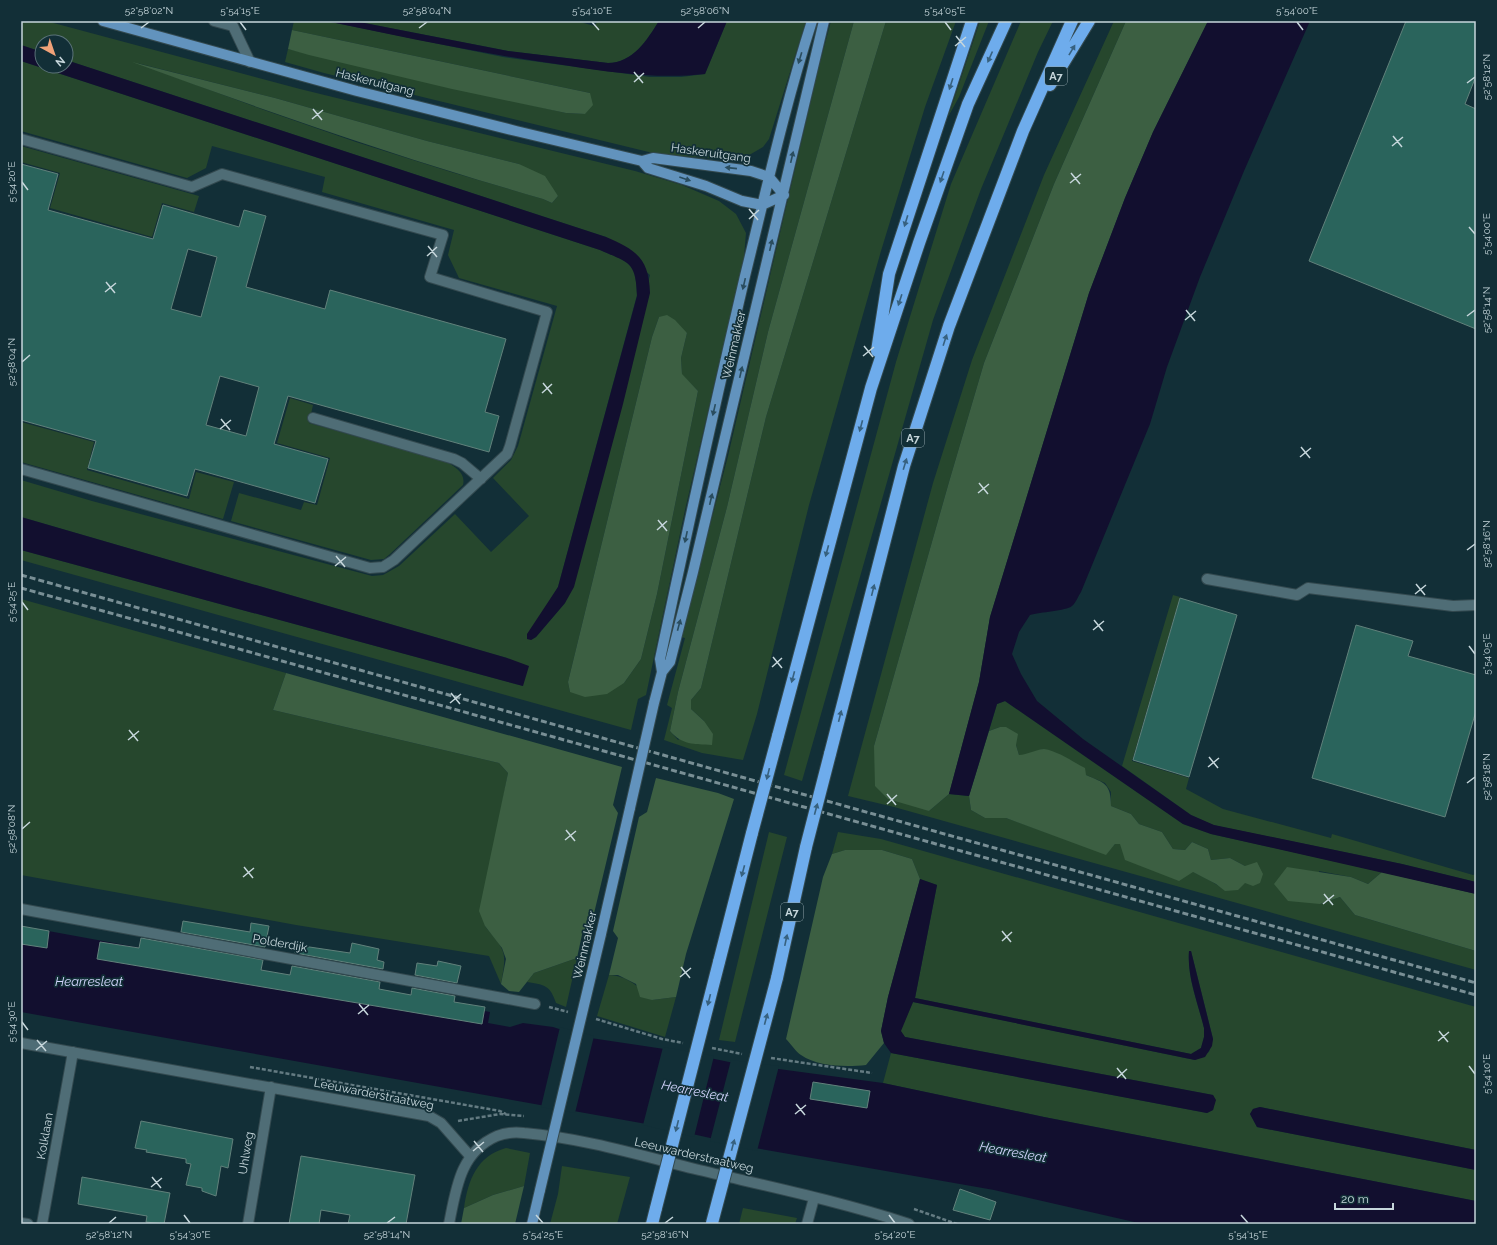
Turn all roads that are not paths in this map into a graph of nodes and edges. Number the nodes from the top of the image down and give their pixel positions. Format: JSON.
{"nodes":[{"id":1,"x":103,"y":21,"type":"edge"},
{"id":2,"x":214,"y":21,"type":"edge"},
{"id":3,"x":812,"y":21,"type":"edge"},
{"id":4,"x":824,"y":21,"type":"edge"},
{"id":5,"x":972,"y":21,"type":"edge"},
{"id":6,"x":1006,"y":21,"type":"edge"},
{"id":7,"x":1072,"y":21,"type":"edge"},
{"id":8,"x":1089,"y":21,"type":"edge"},
{"id":9,"x":232,"y":24,"type":"edge"},
{"id":10,"x":250,"y":62,"type":"junction"},
{"id":11,"x":1023,"y":131,"type":"junction"},
{"id":12,"x":21,"y":139,"type":"edge"},
{"id":13,"x":642,"y":161,"type":"junction"},
{"id":14,"x":769,"y":177,"type":"junction"},
{"id":15,"x":784,"y":195,"type":"junction"},
{"id":16,"x":762,"y":205,"type":"junction"},
{"id":17,"x":871,"y":388,"type":"junction"},
{"id":18,"x":313,"y":418,"type":"dead end"},
{"id":19,"x":21,"y":469,"type":"edge"},
{"id":20,"x":481,"y":479,"type":"junction"},
{"id":21,"x":1207,"y":579,"type":"dead end"},
{"id":22,"x":1476,"y":605,"type":"edge"},
{"id":23,"x":662,"y":672,"type":"junction"},
{"id":24,"x":21,"y":909,"type":"edge"},
{"id":25,"x":535,"y":1004,"type":"dead end"},
{"id":26,"x":21,"y":1043,"type":"edge"},
{"id":27,"x":73,"y":1052,"type":"junction"},
{"id":28,"x":271,"y":1087,"type":"junction"},
{"id":29,"x":470,"y":1156,"type":"junction"},
{"id":30,"x":814,"y":1198,"type":"junction"},
{"id":31,"x":21,"y":1223,"type":"edge"},
{"id":32,"x":712,"y":1223,"type":"edge"},
{"id":33,"x":28,"y":1224,"type":"edge"},
{"id":34,"x":42,"y":1224,"type":"edge"},
{"id":35,"x":248,"y":1224,"type":"edge"},
{"id":36,"x":449,"y":1224,"type":"edge"},
{"id":37,"x":532,"y":1224,"type":"edge"},
{"id":38,"x":652,"y":1224,"type":"edge"},
{"id":39,"x":807,"y":1224,"type":"edge"},
{"id":40,"x":909,"y":1224,"type":"edge"}],
"edges":[{"from":1,"to":10,"type":"main road","name":"Haskeruitgang"},
{"from":2,"to":9,"type":"street"},
{"from":3,"to":14,"type":"main road","name":"Weinmakker","one_way":true},
{"from":15,"to":4,"type":"main road","name":"Weinmakker","one_way":true},
{"from":5,"to":17,"type":"highway","one_way":true},
{"from":6,"to":17,"type":"highway","one_way":true},
{"from":7,"to":11,"type":"highway","number":"A7"},
{"from":11,"to":8,"type":"highway","number":"A7","one_way":true},
{"from":9,"to":10,"type":"street"},
{"from":10,"to":13,"type":"main road","name":"Haskeruitgang"},
{"from":32,"to":11,"type":"highway","number":"A7","one_way":true,"bridge":true},
{"from":12,"to":20,"type":"street"},
{"from":14,"to":13,"type":"main road","name":"Haskeruitgang","one_way":true},
{"from":13,"to":16,"type":"main road","name":"Haskeruitgang","one_way":true},
{"from":14,"to":15,"type":"main road"},
{"from":14,"to":16,"type":"main road","name":"Weinmakker"},
{"from":15,"to":16,"type":"main road"},
{"from":23,"to":15,"type":"main road","name":"Weinmakker","one_way":true},
{"from":16,"to":23,"type":"main road","name":"Weinmakker","one_way":true},
{"from":17,"to":38,"type":"highway","one_way":true,"bridge":true},
{"from":18,"to":20,"type":"street"},
{"from":19,"to":20,"type":"street"},
{"from":21,"to":22,"type":"street"},
{"from":23,"to":37,"type":"main road","name":"Weinmakker","bridge":true},
{"from":24,"to":25,"type":"street","name":"Polderdijk"},
{"from":26,"to":27,"type":"street","name":"Leeuwarderstraatweg"},
{"from":27,"to":28,"type":"street","name":"Leeuwarderstraatweg"},
{"from":27,"to":34,"type":"street","name":"Kolklaan"},
{"from":28,"to":29,"type":"street","name":"Leeuwarderstraatweg"},
{"from":28,"to":35,"type":"street","name":"Uhlweg"},
{"from":29,"to":30,"type":"street","name":"Leeuwarderstraatweg"},
{"from":29,"to":36,"type":"street"},
{"from":30,"to":39,"type":"street"},
{"from":30,"to":40,"type":"street","name":"Leeuwarderstraatweg"},
{"from":31,"to":33,"type":"street"}]}
